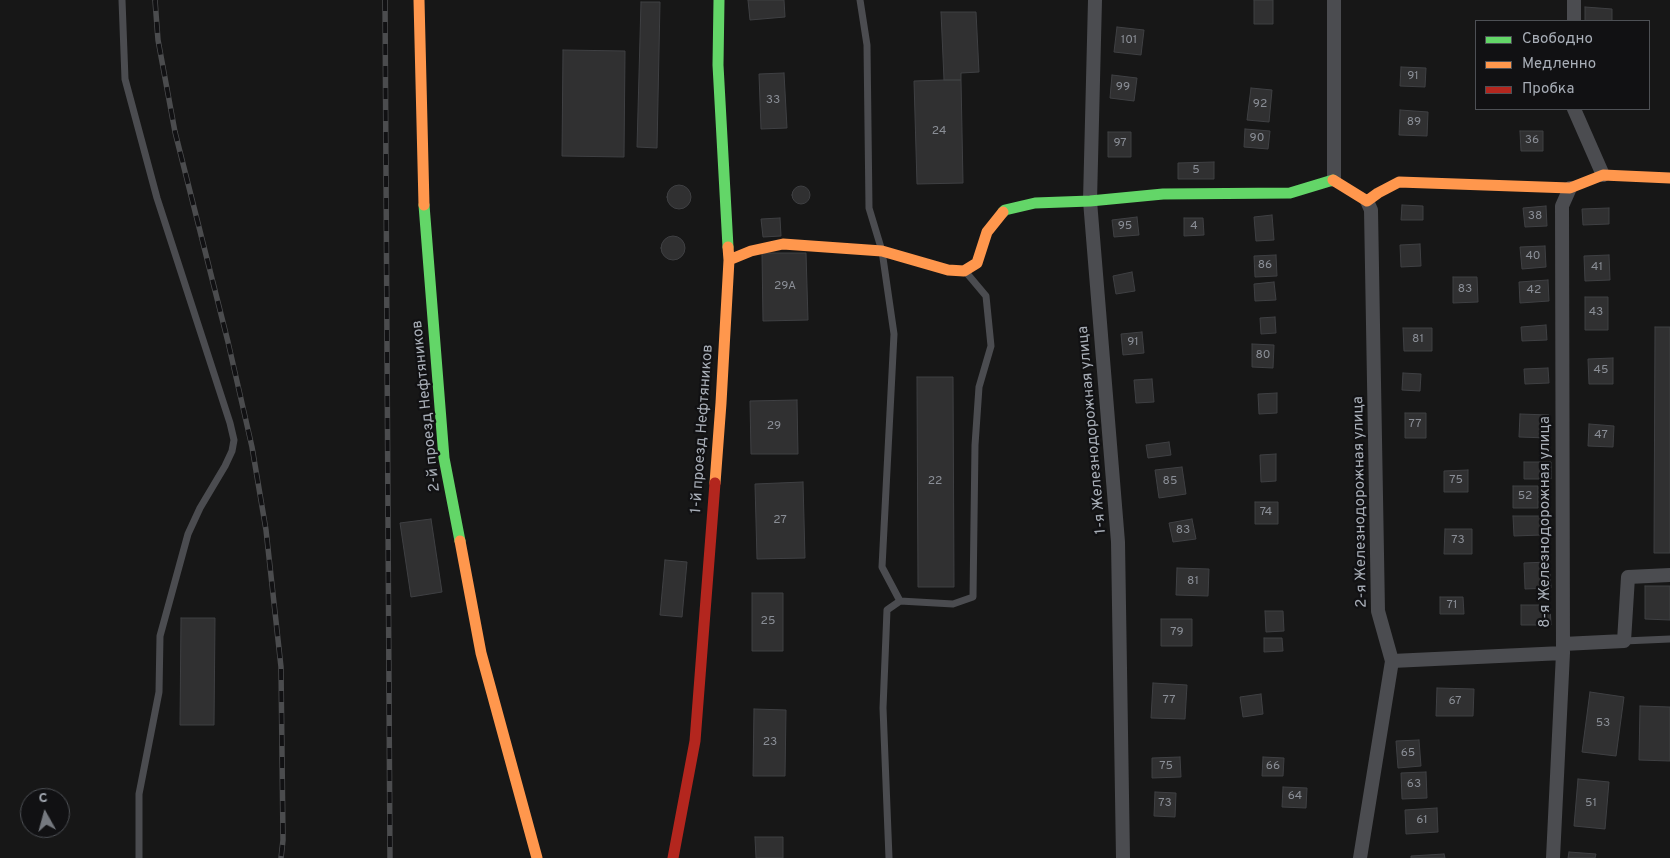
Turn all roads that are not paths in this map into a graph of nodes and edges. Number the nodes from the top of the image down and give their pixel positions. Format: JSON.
{"nodes":[{"id":1,"x":122,"y":0,"type":"edge"},
{"id":2,"x":419,"y":0,"type":"edge"},
{"id":3,"x":718,"y":0,"type":"edge"},
{"id":4,"x":860,"y":0,"type":"edge"},
{"id":5,"x":1095,"y":0,"type":"edge"},
{"id":6,"x":1334,"y":0,"type":"edge"},
{"id":7,"x":1574,"y":0,"type":"edge"},
{"id":8,"x":1574,"y":20,"type":"edge"},
{"id":9,"x":1574,"y":110,"type":"edge"},
{"id":10,"x":1603,"y":175,"type":"junction"},
{"id":11,"x":1670,"y":178,"type":"edge"},
{"id":12,"x":1334,"y":180,"type":"junction"},
{"id":13,"x":1570,"y":188,"type":"junction"},
{"id":14,"x":1090,"y":201,"type":"junction"},
{"id":15,"x":1367,"y":201,"type":"junction"},
{"id":16,"x":882,"y":250,"type":"junction"},
{"id":17,"x":728,"y":260,"type":"junction"},
{"id":18,"x":964,"y":271,"type":"junction"},
{"id":19,"x":1670,"y":575,"type":"edge"},
{"id":20,"x":900,"y":601,"type":"junction"},
{"id":21,"x":1670,"y":639,"type":"edge"},
{"id":22,"x":1624,"y":641,"type":"junction"},
{"id":23,"x":1563,"y":648,"type":"junction"},
{"id":24,"x":1392,"y":661,"type":"junction"},
{"id":25,"x":139,"y":858,"type":"edge"},
{"id":26,"x":537,"y":858,"type":"edge"},
{"id":27,"x":673,"y":858,"type":"edge"},
{"id":28,"x":889,"y":858,"type":"edge"},
{"id":29,"x":1122,"y":858,"type":"edge"},
{"id":30,"x":1360,"y":858,"type":"edge"},
{"id":31,"x":1553,"y":858,"type":"edge"}],
"edges":[{"from":1,"to":25,"type":"lane"},
{"from":2,"to":26,"type":"street","name":"2-й проезд Нефтяников"},
{"from":3,"to":17,"type":"street","name":"1-й проезд Нефтяников"},
{"from":4,"to":16,"type":"lane"},
{"from":5,"to":14,"type":"street","name":"1-я Железнодорожная улица"},
{"from":6,"to":12,"type":"street"},
{"from":7,"to":8,"type":"street"},
{"from":9,"to":10,"type":"street"},
{"from":10,"to":11,"type":"street"},
{"from":10,"to":13,"type":"street"},
{"from":12,"to":14,"type":"street"},
{"from":12,"to":15,"type":"street"},
{"from":13,"to":15,"type":"street"},
{"from":13,"to":23,"type":"street","name":"8-я Железнодорожная улица"},
{"from":14,"to":18,"type":"street"},
{"from":14,"to":29,"type":"street","name":"1-я Железнодорожная улица"},
{"from":15,"to":24,"type":"street","name":"2-я Железнодорожная улица"},
{"from":16,"to":17,"type":"street"},
{"from":16,"to":18,"type":"street"},
{"from":16,"to":20,"type":"lane"},
{"from":17,"to":27,"type":"street","name":"1-й проезд Нефтяников"},
{"from":18,"to":20,"type":"lane"},
{"from":19,"to":22,"type":"street"},
{"from":20,"to":28,"type":"lane"},
{"from":21,"to":22,"type":"lane"},
{"from":22,"to":23,"type":"street"},
{"from":23,"to":24,"type":"street"},
{"from":23,"to":31,"type":"street","name":"8-я Железнодорожная улица"},
{"from":24,"to":30,"type":"street","name":"2-я Железнодорожная улица"}]}
